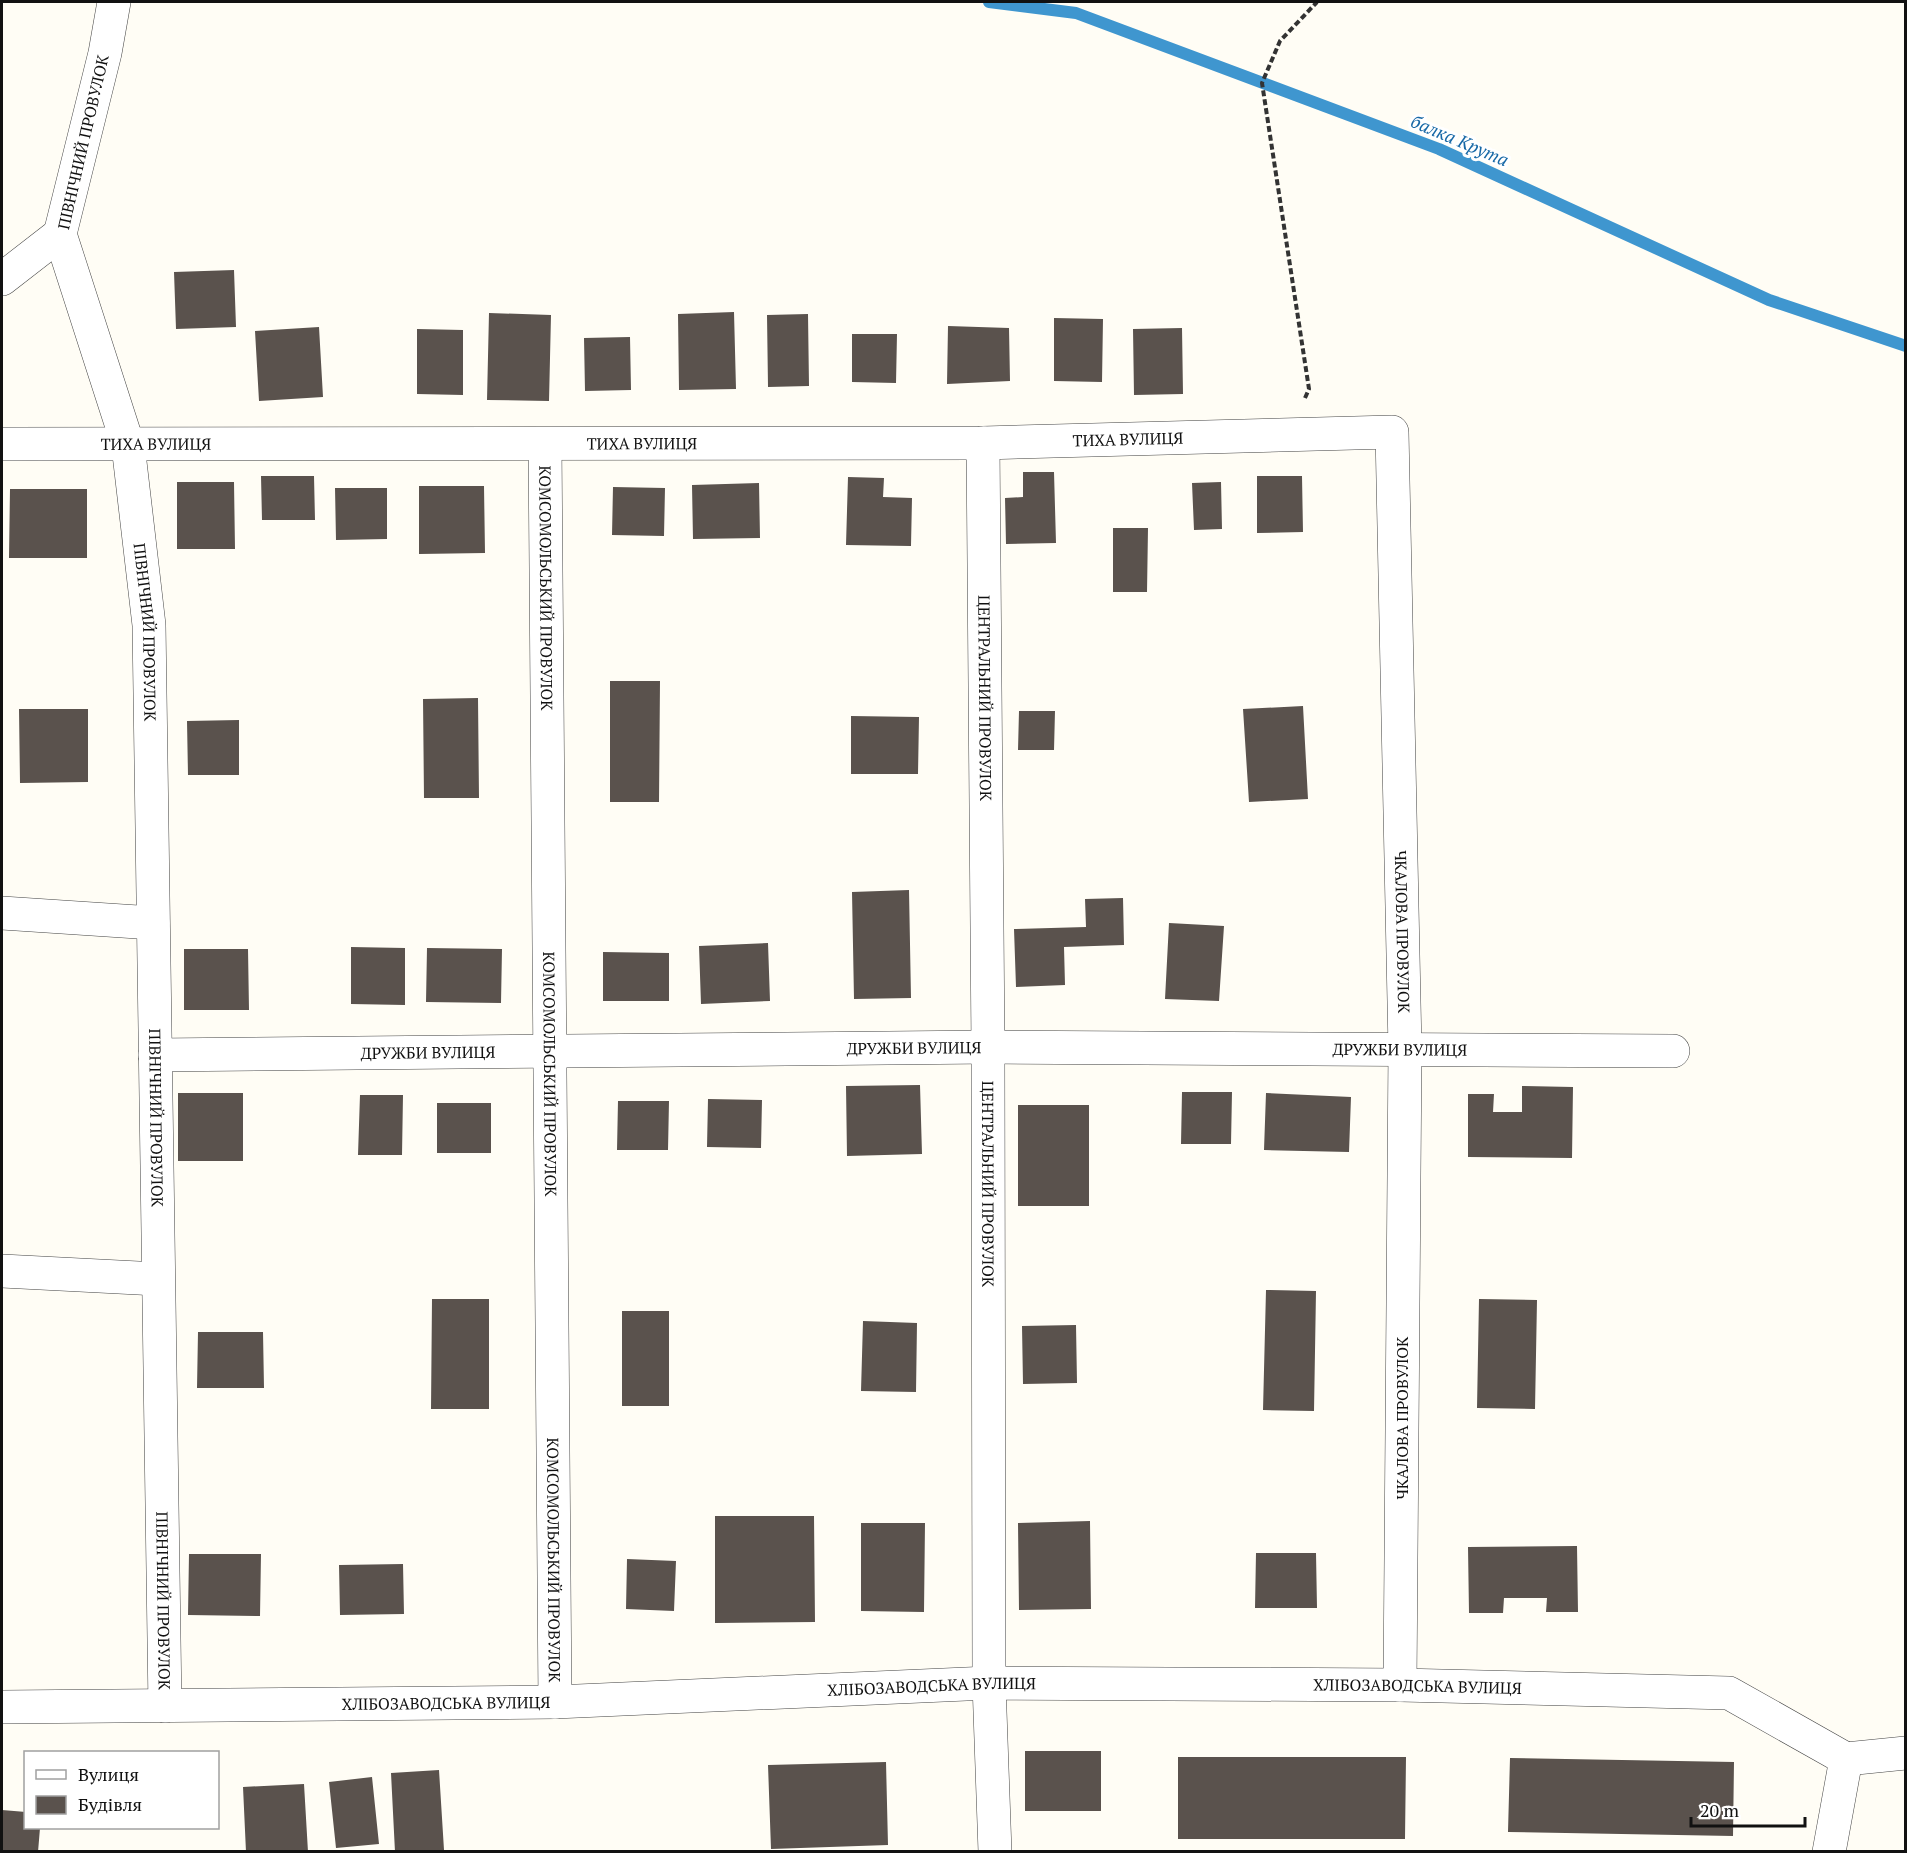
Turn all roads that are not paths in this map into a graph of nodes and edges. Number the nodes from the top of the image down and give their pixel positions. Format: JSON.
{"nodes":[{"id":1,"x":114,"y":2,"type":"edge"},
{"id":2,"x":60,"y":234,"type":"junction"},
{"id":3,"x":2,"y":279,"type":"edge"},
{"id":4,"x":1284,"y":435,"type":"joint"},
{"id":5,"x":983,"y":443,"type":"junction"},
{"id":6,"x":2,"y":444,"type":"edge"},
{"id":7,"x":545,"y":444,"type":"junction"},
{"id":8,"x":128,"y":445,"type":"junction"},
{"id":9,"x":2,"y":914,"type":"edge"},
{"id":10,"x":153,"y":922,"type":"junction"},
{"id":11,"x":988,"y":1047,"type":"junction"},
{"id":12,"x":1405,"y":1049,"type":"junction"},
{"id":13,"x":1673,"y":1051,"type":"dead end"},
{"id":14,"x":550,"y":1052,"type":"junction"},
{"id":15,"x":155,"y":1055,"type":"junction"},
{"id":16,"x":2,"y":1270,"type":"edge"},
{"id":17,"x":158,"y":1279,"type":"junction"},
{"id":18,"x":989,"y":1683,"type":"junction"},
{"id":19,"x":1400,"y":1685,"type":"junction"},
{"id":20,"x":555,"y":1702,"type":"junction"},
{"id":21,"x":165,"y":1706,"type":"junction"},
{"id":22,"x":2,"y":1707,"type":"edge"},
{"id":23,"x":1905,"y":1753,"type":"edge"},
{"id":24,"x":1846,"y":1759,"type":"junction"},
{"id":25,"x":995,"y":1851,"type":"edge"},
{"id":26,"x":1829,"y":1851,"type":"edge"}],
"edges":[{"from":1,"to":2,"type":"street","name":"ПІВНІЧНИЙ ПРОВУЛОК"},
{"from":2,"to":3,"type":"street"},
{"from":2,"to":8,"type":"street","name":"ПІВНІЧНИЙ ПРОВУЛОК"},
{"from":4,"to":5,"type":"street","name":"ТИХА ВУЛИЦЯ"},
{"from":4,"to":12,"type":"street","name":"ЧКАЛОВА ПРОВУЛОК"},
{"from":5,"to":7,"type":"street","name":"ТИХА ВУЛИЦЯ"},
{"from":5,"to":11,"type":"street","name":"ЦЕНТРАЛЬНИЙ ПРОВУЛОК"},
{"from":6,"to":8,"type":"street","name":"ТИХА ВУЛИЦЯ"},
{"from":7,"to":8,"type":"street","name":"ТИХА ВУЛИЦЯ"},
{"from":7,"to":14,"type":"street","name":"КОМСОМОЛЬСЬКИЙ ПРОВУЛОК"},
{"from":8,"to":10,"type":"street","name":"ПІВНІЧНИЙ ПРОВУЛОК"},
{"from":9,"to":10,"type":"street"},
{"from":10,"to":15,"type":"street","name":"ПІВНІЧНИЙ ПРОВУЛОК"},
{"from":11,"to":12,"type":"street","name":"ДРУЖБИ ВУЛИЦЯ"},
{"from":11,"to":14,"type":"street","name":"ДРУЖБИ ВУЛИЦЯ"},
{"from":11,"to":18,"type":"street","name":"ЦЕНТРАЛЬНИЙ ПРОВУЛОК"},
{"from":12,"to":13,"type":"street","name":"ДРУЖБИ ВУЛИЦЯ"},
{"from":12,"to":19,"type":"street","name":"ЧКАЛОВА ПРОВУЛОК"},
{"from":14,"to":15,"type":"street","name":"ДРУЖБИ ВУЛИЦЯ"},
{"from":14,"to":20,"type":"street","name":"КОМСОМОЛЬСЬКИЙ ПРОВУЛОК"},
{"from":15,"to":17,"type":"street","name":"ПІВНІЧНИЙ ПРОВУЛОК"},
{"from":16,"to":17,"type":"street"},
{"from":17,"to":21,"type":"street","name":"ПІВНІЧНИЙ ПРОВУЛОК"},
{"from":18,"to":19,"type":"street","name":"ХЛІБОЗАВОДСЬКА ВУЛИЦЯ"},
{"from":18,"to":20,"type":"street","name":"ХЛІБОЗАВОДСЬКА ВУЛИЦЯ"},
{"from":18,"to":25,"type":"street","name":"ЦЕНТРАЛЬНИЙ ПРОВУЛОК"},
{"from":19,"to":24,"type":"street","name":"ХЛІБОЗАВОДСЬКА ВУЛИЦЯ"},
{"from":20,"to":21,"type":"street","name":"ХЛІБОЗАВОДСЬКА ВУЛИЦЯ"},
{"from":21,"to":22,"type":"street","name":"ХЛІБОЗАВОДСЬКА ВУЛИЦЯ"},
{"from":23,"to":24,"type":"street"},
{"from":24,"to":26,"type":"street"}]}
